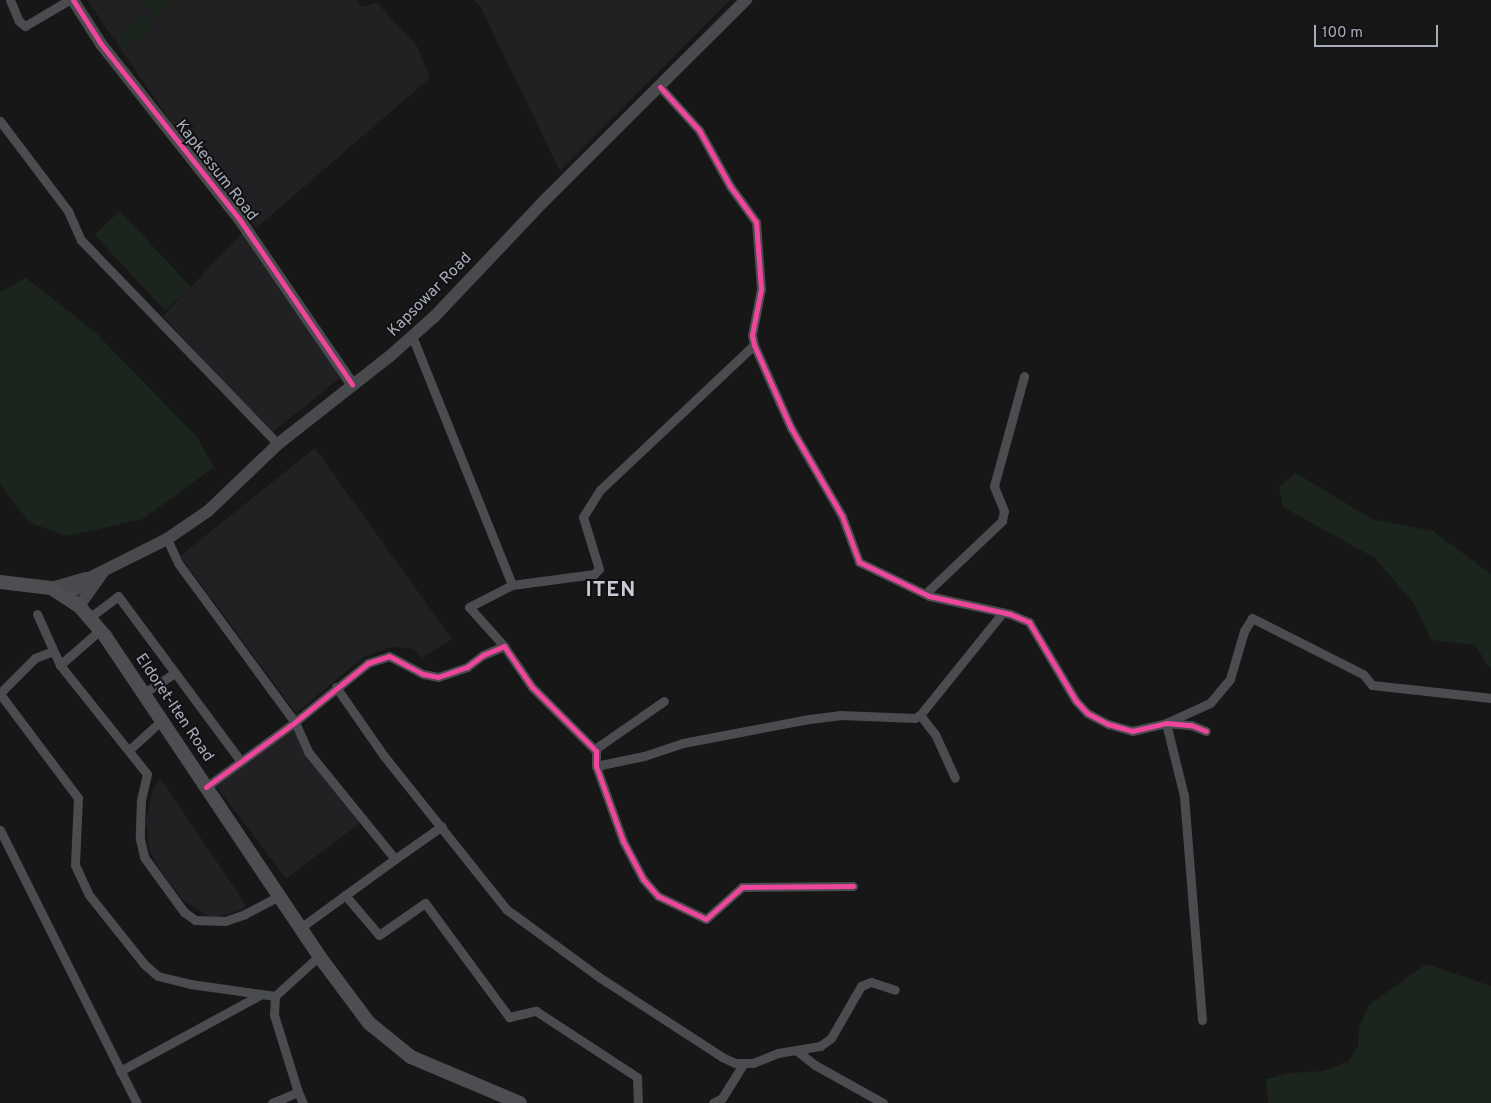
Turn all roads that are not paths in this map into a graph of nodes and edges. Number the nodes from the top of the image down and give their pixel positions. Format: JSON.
{"nodes":[{"id":1,"x":10,"y":0,"type":"edge"},
{"id":2,"x":69,"y":0,"type":"edge"},
{"id":3,"x":73,"y":0,"type":"edge"},
{"id":4,"x":746,"y":0,"type":"edge"},
{"id":5,"x":660,"y":87,"type":"junction"},
{"id":6,"x":0,"y":121,"type":"edge"},
{"id":7,"x":412,"y":336,"type":"junction"},
{"id":8,"x":754,"y":345,"type":"junction"},
{"id":9,"x":1024,"y":376,"type":"dead end"},
{"id":10,"x":352,"y":384,"type":"junction"},
{"id":11,"x":278,"y":444,"type":"junction"},
{"id":12,"x":167,"y":538,"type":"junction"},
{"id":13,"x":103,"y":572,"type":"junction"},
{"id":14,"x":89,"y":578,"type":"junction"},
{"id":15,"x":0,"y":582,"type":"edge"},
{"id":16,"x":512,"y":585,"type":"junction"},
{"id":17,"x":51,"y":588,"type":"junction"},
{"id":18,"x":925,"y":594,"type":"junction"},
{"id":19,"x":67,"y":597,"type":"junction"},
{"id":20,"x":79,"y":606,"type":"junction"},
{"id":21,"x":1003,"y":612,"type":"junction"},
{"id":22,"x":37,"y":614,"type":"dead end"},
{"id":23,"x":89,"y":618,"type":"junction"},
{"id":24,"x":100,"y":630,"type":"junction"},
{"id":25,"x":504,"y":646,"type":"junction"},
{"id":26,"x":54,"y":651,"type":"junction"},
{"id":27,"x":60,"y":666,"type":"junction"},
{"id":28,"x":175,"y":672,"type":"junction"},
{"id":29,"x":336,"y":687,"type":"junction"},
{"id":30,"x":144,"y":693,"type":"junction"},
{"id":31,"x":0,"y":694,"type":"edge"},
{"id":32,"x":1491,"y":698,"type":"edge"},
{"id":33,"x":664,"y":701,"type":"dead end"},
{"id":34,"x":920,"y":715,"type":"junction"},
{"id":35,"x":162,"y":720,"type":"junction"},
{"id":36,"x":295,"y":722,"type":"junction"},
{"id":37,"x":1166,"y":723,"type":"junction"},
{"id":38,"x":1206,"y":731,"type":"dead end"},
{"id":39,"x":594,"y":749,"type":"junction"},
{"id":40,"x":129,"y":750,"type":"junction"},
{"id":41,"x":240,"y":760,"type":"junction"},
{"id":42,"x":596,"y":766,"type":"junction"},
{"id":43,"x":955,"y":778,"type":"dead end"},
{"id":44,"x":206,"y":787,"type":"junction"},
{"id":45,"x":442,"y":826,"type":"junction"},
{"id":46,"x":0,"y":830,"type":"edge"},
{"id":47,"x":395,"y":859,"type":"junction"},
{"id":48,"x":852,"y":886,"type":"dead end"},
{"id":49,"x":345,"y":895,"type":"junction"},
{"id":50,"x":279,"y":896,"type":"junction"},
{"id":51,"x":300,"y":928,"type":"junction"},
{"id":52,"x":319,"y":956,"type":"junction"},
{"id":53,"x":895,"y":990,"type":"dead end"},
{"id":54,"x":260,"y":995,"type":"junction"},
{"id":55,"x":275,"y":996,"type":"junction"},
{"id":56,"x":1202,"y":1020,"type":"dead end"},
{"id":57,"x":797,"y":1051,"type":"junction"},
{"id":58,"x":743,"y":1064,"type":"junction"},
{"id":59,"x":120,"y":1071,"type":"junction"},
{"id":60,"x":298,"y":1092,"type":"junction"},
{"id":61,"x":137,"y":1103,"type":"edge"},
{"id":62,"x":272,"y":1103,"type":"edge"},
{"id":63,"x":303,"y":1103,"type":"edge"},
{"id":64,"x":520,"y":1103,"type":"edge"},
{"id":65,"x":638,"y":1103,"type":"edge"},
{"id":66,"x":713,"y":1103,"type":"edge"},
{"id":67,"x":883,"y":1103,"type":"edge"}],
"edges":[{"from":1,"to":2,"type":"street"},
{"from":3,"to":10,"type":"main road","name":"Kapkessum Road"},
{"from":4,"to":5,"type":"main road","name":"Kapsowar Road"},
{"from":5,"to":7,"type":"main road","name":"Kapsowar Road"},
{"from":5,"to":8,"type":"street"},
{"from":6,"to":11,"type":"street"},
{"from":7,"to":10,"type":"main road","name":"Kapsowar Road"},
{"from":7,"to":16,"type":"street"},
{"from":8,"to":16,"type":"street"},
{"from":8,"to":18,"type":"street"},
{"from":9,"to":18,"type":"street"},
{"from":10,"to":11,"type":"main road","name":"Kapsowar Road"},
{"from":11,"to":12,"type":"main road","name":"Kapsowar Road"},
{"from":12,"to":13,"type":"main road","name":"Kapsowar Road"},
{"from":12,"to":36,"type":"street"},
{"from":13,"to":14,"type":"main road","name":"Kapsowar Road"},
{"from":13,"to":20,"type":"main road","name":"Kapsowar Road"},
{"from":14,"to":17,"type":"main road"},
{"from":14,"to":19,"type":"main road","name":"Kapsowar Road"},
{"from":15,"to":17,"type":"main road","name":"Eldoret-Iten Road"},
{"from":16,"to":25,"type":"street"},
{"from":17,"to":19,"type":"main road","name":"Eldoret-Iten Road"},
{"from":18,"to":21,"type":"street"},
{"from":19,"to":20,"type":"main road","name":"Eldoret-Iten Road"},
{"from":20,"to":23,"type":"main road","name":"Eldoret-Iten Road"},
{"from":21,"to":34,"type":"street"},
{"from":21,"to":37,"type":"street"},
{"from":22,"to":26,"type":"street"},
{"from":23,"to":24,"type":"main road","name":"Eldoret-Iten Road"},
{"from":23,"to":28,"type":"street"},
{"from":24,"to":27,"type":"street"},
{"from":24,"to":30,"type":"main road","name":"Eldoret-Iten Road"},
{"from":25,"to":29,"type":"street"},
{"from":25,"to":39,"type":"street"},
{"from":26,"to":27,"type":"street"},
{"from":26,"to":31,"type":"street"},
{"from":27,"to":40,"type":"street"},
{"from":28,"to":30,"type":"street"},
{"from":28,"to":41,"type":"street"},
{"from":29,"to":36,"type":"street"},
{"from":29,"to":45,"type":"street"},
{"from":30,"to":35,"type":"main road","name":"Eldoret-Iten Road"},
{"from":31,"to":54,"type":"street"},
{"from":32,"to":37,"type":"street"},
{"from":33,"to":39,"type":"street"},
{"from":34,"to":42,"type":"street"},
{"from":34,"to":43,"type":"street"},
{"from":35,"to":40,"type":"street"},
{"from":35,"to":44,"type":"main road","name":"Eldoret-Iten Road"},
{"from":36,"to":41,"type":"street"},
{"from":36,"to":47,"type":"street"},
{"from":37,"to":38,"type":"street"},
{"from":37,"to":56,"type":"street"},
{"from":39,"to":42,"type":"street"},
{"from":40,"to":50,"type":"street"},
{"from":41,"to":44,"type":"street"},
{"from":42,"to":48,"type":"street"},
{"from":44,"to":50,"type":"main road","name":"Eldoret-Iten Road"},
{"from":45,"to":47,"type":"street"},
{"from":45,"to":58,"type":"street"},
{"from":46,"to":59,"type":"street"},
{"from":47,"to":49,"type":"street"},
{"from":49,"to":51,"type":"street"},
{"from":49,"to":65,"type":"street"},
{"from":50,"to":51,"type":"main road","name":"Eldoret-Iten Road"},
{"from":51,"to":52,"type":"main road","name":"Eldoret-Iten Road"},
{"from":52,"to":55,"type":"street"},
{"from":52,"to":64,"type":"main road","name":"Eldoret-Iten Road"},
{"from":53,"to":57,"type":"street"},
{"from":54,"to":55,"type":"street"},
{"from":54,"to":59,"type":"street"},
{"from":55,"to":60,"type":"street"},
{"from":57,"to":58,"type":"street"},
{"from":57,"to":67,"type":"street"},
{"from":58,"to":66,"type":"street"},
{"from":59,"to":61,"type":"street"},
{"from":60,"to":62,"type":"street"},
{"from":60,"to":63,"type":"street"}]}
